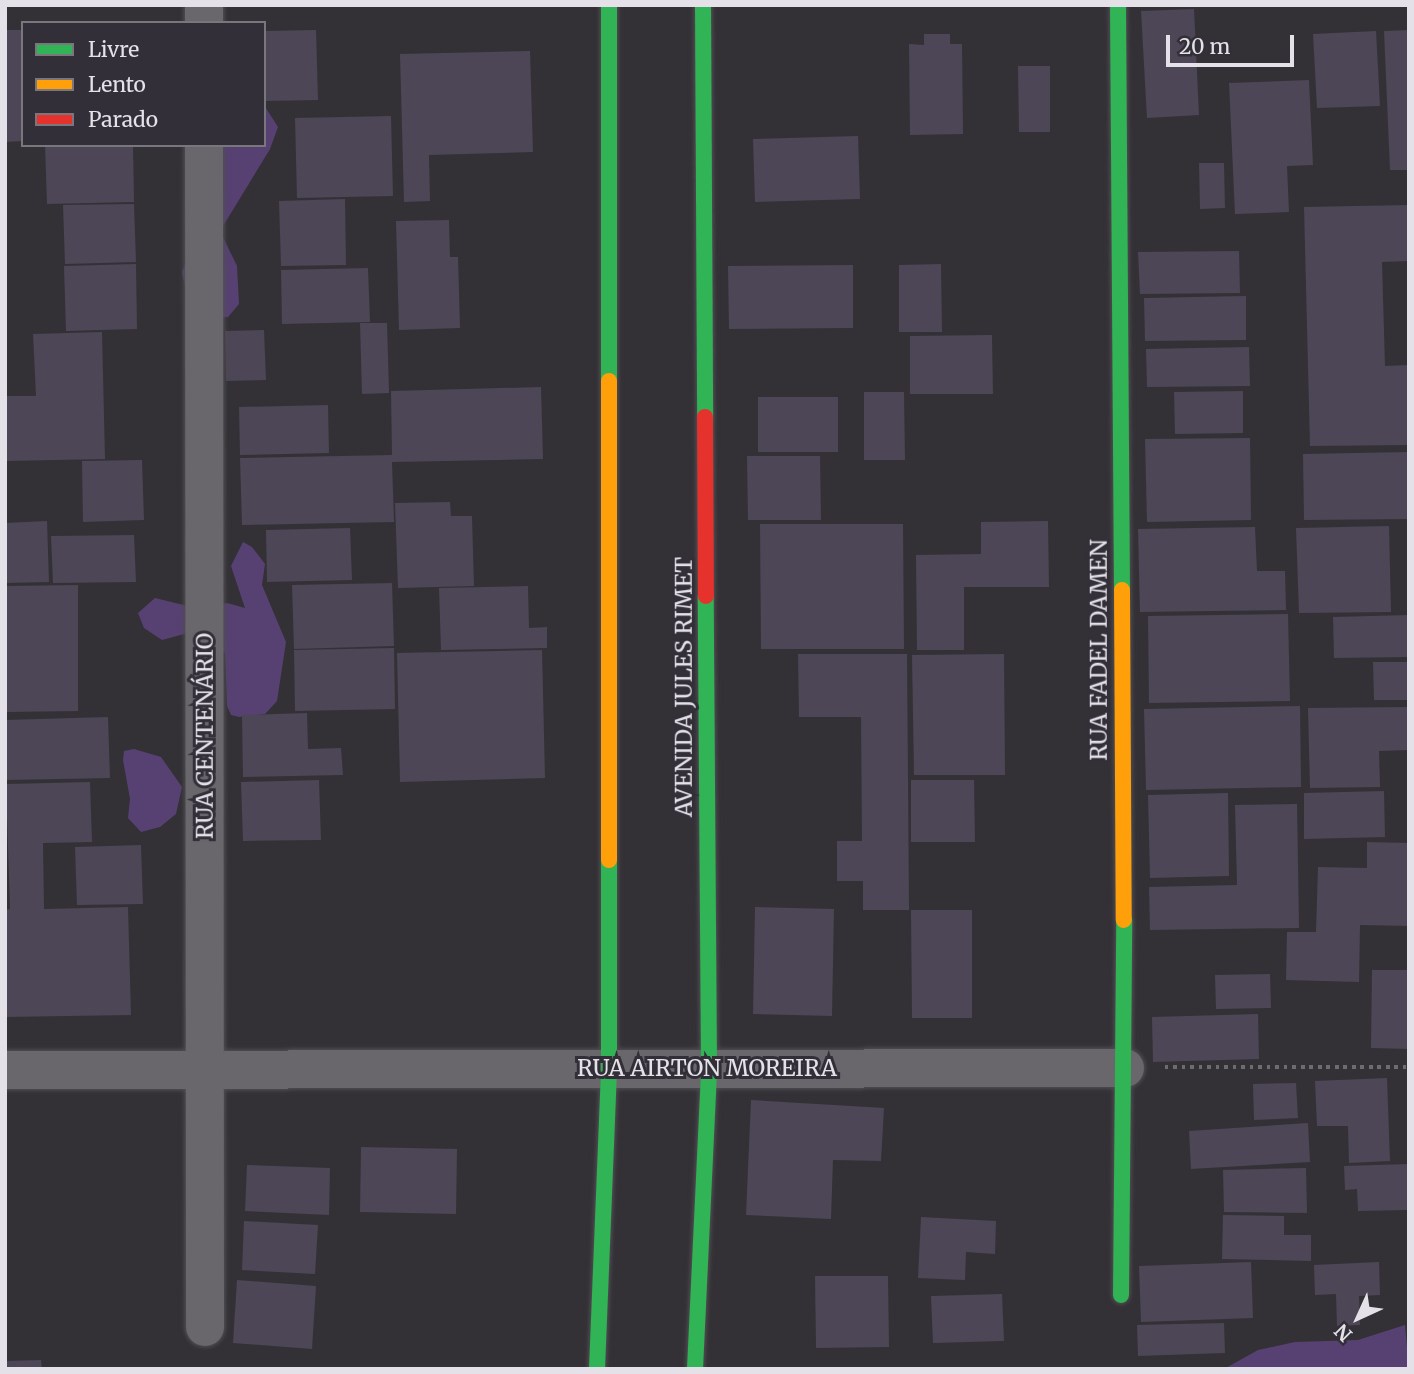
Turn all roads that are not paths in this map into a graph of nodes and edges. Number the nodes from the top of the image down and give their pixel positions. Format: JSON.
{"nodes":[{"id":1,"x":609,"y":5,"type":"edge"},
{"id":2,"x":703,"y":5,"type":"edge"},
{"id":3,"x":1118,"y":5,"type":"edge"},
{"id":4,"x":204,"y":147,"type":"edge"},
{"id":5,"x":709,"y":1068,"type":"junction"},
{"id":6,"x":1125,"y":1068,"type":"junction"},
{"id":7,"x":609,"y":1069,"type":"junction"},
{"id":8,"x":5,"y":1070,"type":"edge"},
{"id":9,"x":205,"y":1070,"type":"junction"},
{"id":10,"x":1121,"y":1295,"type":"dead end"},
{"id":11,"x":205,"y":1327,"type":"dead end"},
{"id":12,"x":597,"y":1369,"type":"edge"},
{"id":13,"x":695,"y":1369,"type":"edge"}],
"edges":[{"from":1,"to":7,"type":"main road"},
{"from":2,"to":5,"type":"main road","name":"AVENIDA JULES RIMET"},
{"from":3,"to":6,"type":"main road","name":"RUA FADEL DAMEN"},
{"from":4,"to":9,"type":"street","name":"RUA CENTENÁRIO"},
{"from":5,"to":6,"type":"street","name":"RUA AIRTON MOREIRA"},
{"from":5,"to":7,"type":"street","name":"RUA AIRTON MOREIRA"},
{"from":5,"to":13,"type":"main road","name":"AVENIDA JULES RIMET"},
{"from":6,"to":10,"type":"main road","name":"RUA FADEL DAMEN"},
{"from":7,"to":9,"type":"street","name":"RUA AIRTON MOREIRA"},
{"from":7,"to":12,"type":"main road"},
{"from":8,"to":9,"type":"street","name":"RUA AIRTON MOREIRA"},
{"from":9,"to":11,"type":"street","name":"RUA CENTENÁRIO"}]}
